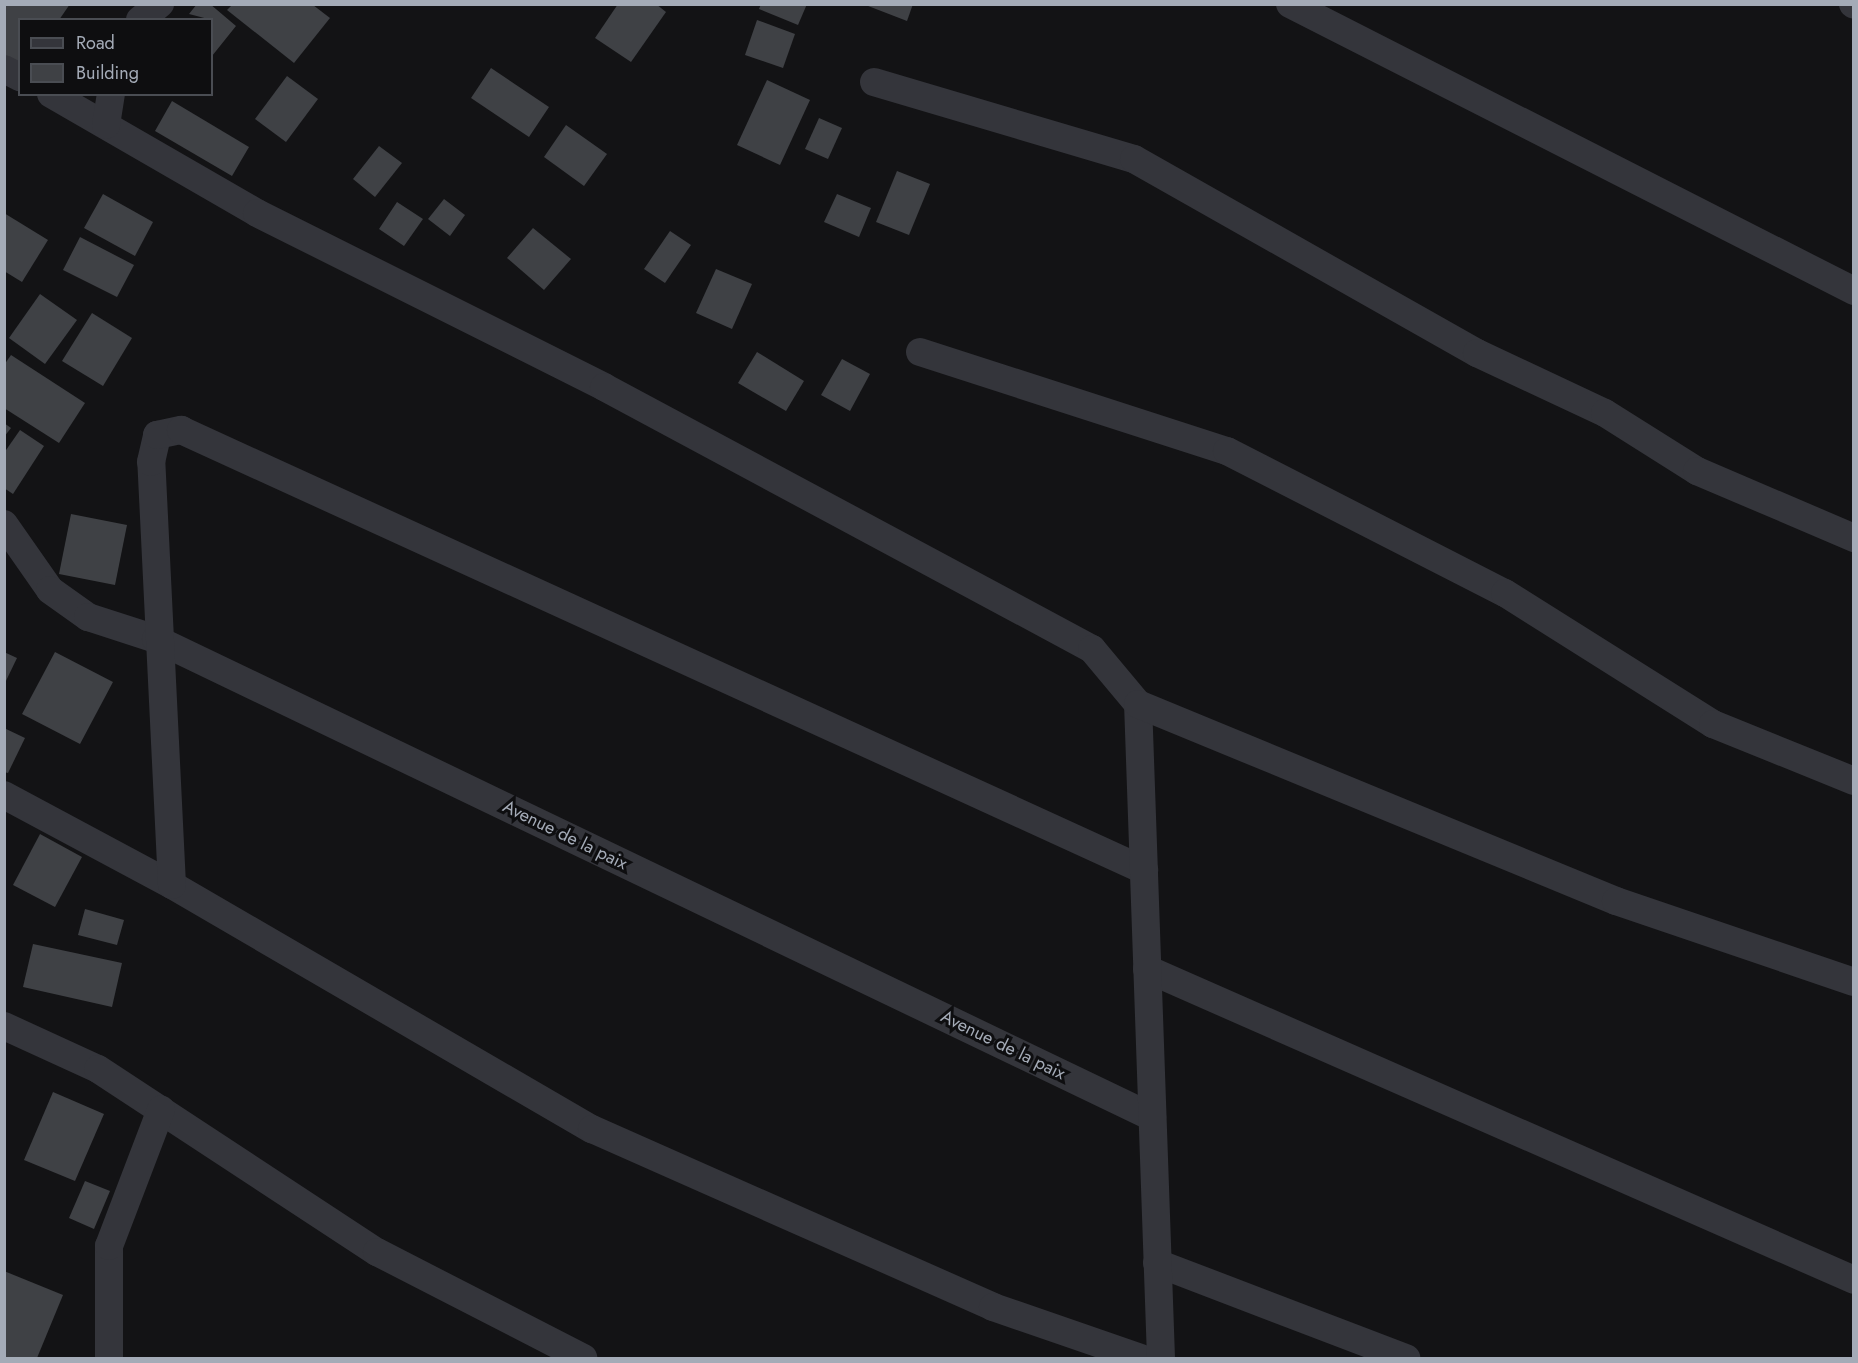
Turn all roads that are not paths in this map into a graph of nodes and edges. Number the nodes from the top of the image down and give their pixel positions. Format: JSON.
{"nodes":[{"id":1,"x":160,"y":4,"type":"edge"},
{"id":2,"x":1290,"y":4,"type":"edge"},
{"id":3,"x":142,"y":18,"type":"edge"},
{"id":4,"x":4,"y":69,"type":"edge"},
{"id":5,"x":18,"y":76,"type":"edge"},
{"id":6,"x":874,"y":82,"type":"dead end"},
{"id":7,"x":55,"y":96,"type":"edge"},
{"id":8,"x":111,"y":96,"type":"edge"},
{"id":9,"x":106,"y":125,"type":"junction"},
{"id":10,"x":1854,"y":291,"type":"edge"},
{"id":11,"x":920,"y":352,"type":"dead end"},
{"id":12,"x":4,"y":524,"type":"edge"},
{"id":13,"x":1854,"y":538,"type":"edge"},
{"id":14,"x":156,"y":639,"type":"junction"},
{"id":15,"x":1138,"y":704,"type":"junction"},
{"id":16,"x":1854,"y":781,"type":"edge"},
{"id":17,"x":4,"y":795,"type":"edge"},
{"id":18,"x":1144,"y":870,"type":"junction"},
{"id":19,"x":172,"y":885,"type":"junction"},
{"id":20,"x":1147,"y":969,"type":"junction"},
{"id":21,"x":1854,"y":982,"type":"edge"},
{"id":22,"x":4,"y":1026,"type":"edge"},
{"id":23,"x":161,"y":1110,"type":"junction"},
{"id":24,"x":1152,"y":1117,"type":"junction"},
{"id":25,"x":1157,"y":1263,"type":"junction"},
{"id":26,"x":1854,"y":1280,"type":"edge"},
{"id":27,"x":109,"y":1359,"type":"edge"},
{"id":28,"x":583,"y":1359,"type":"edge"},
{"id":29,"x":1141,"y":1359,"type":"edge"},
{"id":30,"x":1161,"y":1359,"type":"edge"},
{"id":31,"x":1406,"y":1359,"type":"edge"}],
"edges":[{"from":1,"to":3,"type":"street"},
{"from":2,"to":10,"type":"street"},
{"from":4,"to":5,"type":"street"},
{"from":6,"to":13,"type":"street"},
{"from":7,"to":9,"type":"street"},
{"from":8,"to":9,"type":"street"},
{"from":9,"to":15,"type":"street"},
{"from":11,"to":16,"type":"street"},
{"from":12,"to":14,"type":"street","name":"Avenue de la paix"},
{"from":14,"to":18,"type":"street"},
{"from":14,"to":19,"type":"street"},
{"from":14,"to":24,"type":"street","name":"Avenue de la paix"},
{"from":15,"to":18,"type":"street"},
{"from":15,"to":21,"type":"street"},
{"from":17,"to":19,"type":"street"},
{"from":18,"to":20,"type":"street"},
{"from":19,"to":29,"type":"street"},
{"from":20,"to":24,"type":"street"},
{"from":20,"to":26,"type":"street"},
{"from":22,"to":23,"type":"street"},
{"from":23,"to":27,"type":"street"},
{"from":23,"to":28,"type":"street"},
{"from":24,"to":25,"type":"street"},
{"from":25,"to":30,"type":"street"},
{"from":25,"to":31,"type":"street"}]}
